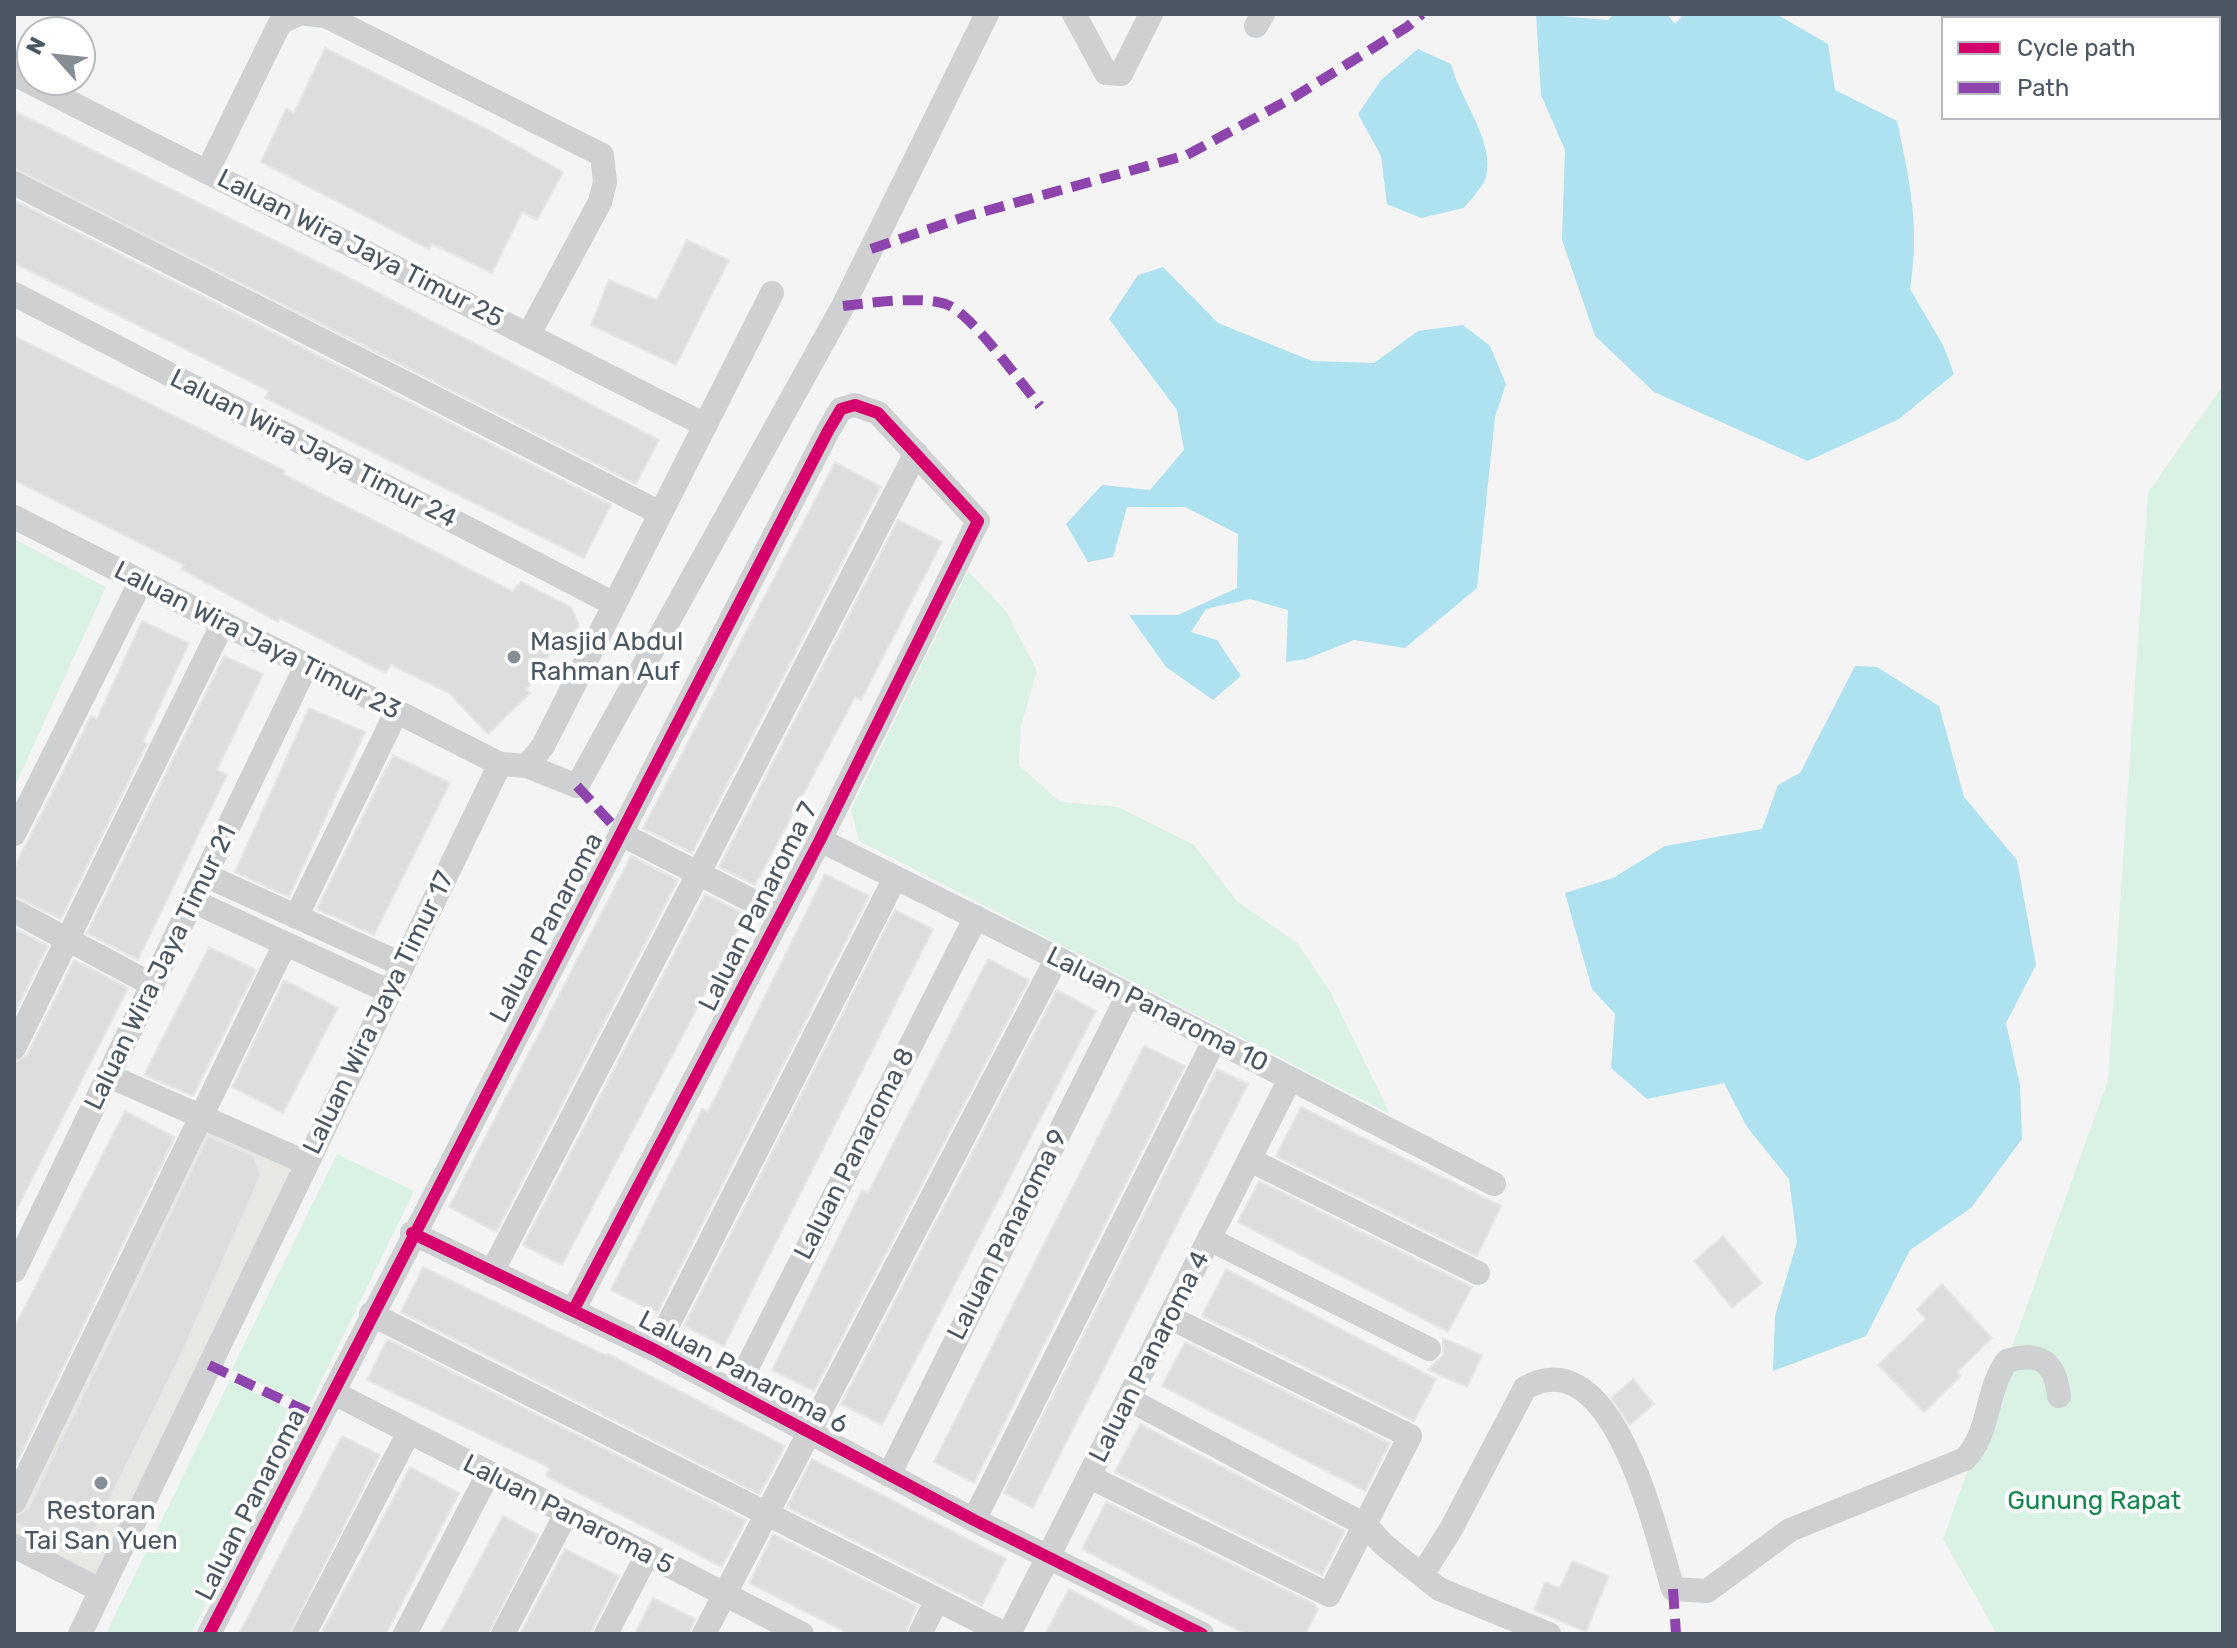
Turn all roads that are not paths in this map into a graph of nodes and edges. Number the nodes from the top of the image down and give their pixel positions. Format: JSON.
{"nodes":[{"id":1,"x":299,"y":14,"type":"edge"},
{"id":2,"x":307,"y":14,"type":"edge"},
{"id":3,"x":987,"y":14,"type":"edge"},
{"id":4,"x":1074,"y":14,"type":"edge"},
{"id":5,"x":1151,"y":14,"type":"edge"},
{"id":6,"x":15,"y":76,"type":"edge"},
{"id":7,"x":207,"y":172,"type":"junction"},
{"id":8,"x":14,"y":183,"type":"edge"},
{"id":9,"x":772,"y":293,"type":"dead end"},
{"id":10,"x":14,"y":294,"type":"edge"},
{"id":11,"x":529,"y":334,"type":"junction"},
{"id":12,"x":705,"y":425,"type":"junction"},
{"id":13,"x":916,"y":453,"type":"junction"},
{"id":14,"x":660,"y":513,"type":"junction"},
{"id":15,"x":14,"y":517,"type":"edge"},
{"id":16,"x":978,"y":521,"type":"joint"},
{"id":17,"x":140,"y":583,"type":"junction"},
{"id":18,"x":612,"y":603,"type":"junction"},
{"id":19,"x":223,"y":623,"type":"junction"},
{"id":20,"x":307,"y":664,"type":"junction"},
{"id":21,"x":397,"y":711,"type":"junction"},
{"id":22,"x":500,"y":764,"type":"junction"},
{"id":23,"x":527,"y":766,"type":"junction"},
{"id":24,"x":14,"y":833,"type":"edge"},
{"id":25,"x":621,"y":834,"type":"junction"},
{"id":26,"x":820,"y":840,"type":"junction"},
{"id":27,"x":698,"y":874,"type":"junction"},
{"id":28,"x":205,"y":875,"type":"junction"},
{"id":29,"x":895,"y":878,"type":"junction"},
{"id":30,"x":193,"y":901,"type":"junction"},
{"id":31,"x":14,"y":911,"type":"edge"},
{"id":32,"x":780,"y":915,"type":"junction"},
{"id":33,"x":296,"y":917,"type":"junction"},
{"id":34,"x":976,"y":917,"type":"junction"},
{"id":35,"x":68,"y":941,"type":"junction"},
{"id":36,"x":284,"y":946,"type":"junction"},
{"id":37,"x":1057,"y":958,"type":"junction"},
{"id":38,"x":403,"y":965,"type":"junction"},
{"id":39,"x":153,"y":985,"type":"junction"},
{"id":40,"x":390,"y":992,"type":"junction"},
{"id":41,"x":1128,"y":995,"type":"junction"},
{"id":42,"x":1214,"y":1041,"type":"junction"},
{"id":43,"x":14,"y":1048,"type":"edge"},
{"id":44,"x":109,"y":1076,"type":"junction"},
{"id":45,"x":1290,"y":1079,"type":"junction"},
{"id":46,"x":202,"y":1116,"type":"junction"},
{"id":47,"x":1250,"y":1160,"type":"junction"},
{"id":48,"x":307,"y":1163,"type":"junction"},
{"id":49,"x":1494,"y":1184,"type":"dead end"},
{"id":50,"x":412,"y":1233,"type":"junction"},
{"id":51,"x":1209,"y":1239,"type":"junction"},
{"id":52,"x":14,"y":1271,"type":"edge"},
{"id":53,"x":492,"y":1272,"type":"junction"},
{"id":54,"x":1478,"y":1273,"type":"dead end"},
{"id":55,"x":574,"y":1309,"type":"junction"},
{"id":56,"x":371,"y":1314,"type":"junction"},
{"id":57,"x":1169,"y":1317,"type":"junction"},
{"id":58,"x":1429,"y":1349,"type":"dead end"},
{"id":59,"x":655,"y":1350,"type":"junction"},
{"id":60,"x":735,"y":1391,"type":"junction"},
{"id":61,"x":334,"y":1393,"type":"junction"},
{"id":62,"x":2059,"y":1396,"type":"dead end"},
{"id":63,"x":1130,"y":1400,"type":"junction"},
{"id":64,"x":409,"y":1432,"type":"junction"},
{"id":65,"x":809,"y":1432,"type":"junction"},
{"id":66,"x":488,"y":1474,"type":"junction"},
{"id":67,"x":889,"y":1475,"type":"junction"},
{"id":68,"x":1090,"y":1477,"type":"junction"},
{"id":69,"x":14,"y":1502,"type":"edge"},
{"id":70,"x":767,"y":1511,"type":"junction"},
{"id":71,"x":566,"y":1514,"type":"junction"},
{"id":72,"x":974,"y":1520,"type":"junction"},
{"id":73,"x":1365,"y":1525,"type":"junction"},
{"id":74,"x":14,"y":1546,"type":"edge"},
{"id":75,"x":647,"y":1555,"type":"junction"},
{"id":76,"x":1049,"y":1557,"type":"junction"},
{"id":77,"x":1422,"y":1575,"type":"junction"},
{"id":78,"x":100,"y":1590,"type":"junction"},
{"id":79,"x":724,"y":1595,"type":"junction"},
{"id":80,"x":937,"y":1600,"type":"junction"},
{"id":81,"x":1496,"y":1624,"type":"edge"},
{"id":82,"x":80,"y":1634,"type":"edge"},
{"id":83,"x":209,"y":1634,"type":"edge"},
{"id":84,"x":304,"y":1634,"type":"edge"},
{"id":85,"x":405,"y":1634,"type":"edge"},
{"id":86,"x":503,"y":1634,"type":"edge"},
{"id":87,"x":606,"y":1634,"type":"edge"},
{"id":88,"x":704,"y":1634,"type":"edge"},
{"id":89,"x":802,"y":1634,"type":"edge"},
{"id":90,"x":920,"y":1634,"type":"edge"},
{"id":91,"x":1007,"y":1634,"type":"edge"},
{"id":92,"x":1202,"y":1634,"type":"edge"},
{"id":93,"x":1549,"y":1634,"type":"edge"}],
"edges":[{"from":1,"to":7,"type":"street"},
{"from":2,"to":11,"type":"street"},
{"from":3,"to":23,"type":"street"},
{"from":4,"to":5,"type":"street"},
{"from":6,"to":7,"type":"street","name":"Laluan Wira Jaya Timur 25"},
{"from":7,"to":11,"type":"street","name":"Laluan Wira Jaya Timur 25"},
{"from":8,"to":14,"type":"street"},
{"from":9,"to":12,"type":"street"},
{"from":10,"to":18,"type":"street","name":"Laluan Wira Jaya Timur 24"},
{"from":11,"to":12,"type":"street","name":"Laluan Wira Jaya Timur 25"},
{"from":12,"to":14,"type":"street"},
{"from":13,"to":16,"type":"street","name":"Laluan Panaroma"},
{"from":13,"to":25,"type":"street","name":"Laluan Panaroma"},
{"from":13,"to":27,"type":"street"},
{"from":14,"to":18,"type":"street"},
{"from":15,"to":17,"type":"street","name":"Laluan Wira Jaya Timur 23"},
{"from":16,"to":26,"type":"street","name":"Laluan Panaroma 7"},
{"from":17,"to":19,"type":"street","name":"Laluan Wira Jaya Timur 23"},
{"from":17,"to":24,"type":"street"},
{"from":18,"to":23,"type":"street"},
{"from":19,"to":20,"type":"street","name":"Laluan Wira Jaya Timur 23"},
{"from":19,"to":35,"type":"street"},
{"from":20,"to":21,"type":"street","name":"Laluan Wira Jaya Timur 23"},
{"from":20,"to":28,"type":"street","name":"Laluan Wira Jaya Timur 21"},
{"from":21,"to":22,"type":"street","name":"Laluan Wira Jaya Timur 23"},
{"from":21,"to":33,"type":"street"},
{"from":22,"to":23,"type":"street"},
{"from":22,"to":38,"type":"street","name":"Laluan Wira Jaya Timur 17"},
{"from":25,"to":27,"type":"street"},
{"from":25,"to":50,"type":"street","name":"Laluan Panaroma"},
{"from":26,"to":29,"type":"street","name":"Laluan Panaroma 10"},
{"from":26,"to":32,"type":"street","name":"Laluan Panaroma 7"},
{"from":27,"to":32,"type":"street"},
{"from":27,"to":53,"type":"street"},
{"from":28,"to":30,"type":"street","name":"Laluan Wira Jaya Timur 21"},
{"from":28,"to":33,"type":"street"},
{"from":29,"to":34,"type":"street","name":"Laluan Panaroma 10"},
{"from":29,"to":59,"type":"street"},
{"from":30,"to":36,"type":"street"},
{"from":30,"to":39,"type":"street","name":"Laluan Wira Jaya Timur 21"},
{"from":31,"to":35,"type":"street"},
{"from":32,"to":55,"type":"street","name":"Laluan Panaroma 7"},
{"from":33,"to":38,"type":"street"},
{"from":34,"to":37,"type":"street","name":"Laluan Panaroma 10"},
{"from":34,"to":60,"type":"street","name":"Laluan Panaroma 8"},
{"from":35,"to":39,"type":"street"},
{"from":35,"to":43,"type":"street"},
{"from":36,"to":40,"type":"street"},
{"from":36,"to":46,"type":"street"},
{"from":37,"to":41,"type":"street","name":"Laluan Panaroma 10"},
{"from":37,"to":65,"type":"street"},
{"from":38,"to":40,"type":"street","name":"Laluan Wira Jaya Timur 17"},
{"from":39,"to":44,"type":"street","name":"Laluan Wira Jaya Timur 21"},
{"from":40,"to":48,"type":"street","name":"Laluan Wira Jaya Timur 17"},
{"from":41,"to":42,"type":"street","name":"Laluan Panaroma 10"},
{"from":41,"to":67,"type":"street","name":"Laluan Panaroma 9"},
{"from":42,"to":45,"type":"street","name":"Laluan Panaroma 10"},
{"from":42,"to":72,"type":"street"},
{"from":44,"to":46,"type":"street"},
{"from":44,"to":52,"type":"street","name":"Laluan Wira Jaya Timur 21"},
{"from":45,"to":47,"type":"street","name":"Laluan Panaroma 4"},
{"from":45,"to":49,"type":"street","name":"Laluan Panaroma 10"},
{"from":46,"to":48,"type":"street"},
{"from":46,"to":69,"type":"street"},
{"from":47,"to":51,"type":"street","name":"Laluan Panaroma 4"},
{"from":47,"to":54,"type":"street"},
{"from":48,"to":78,"type":"street","name":"Laluan Wira Jaya Timur 17"},
{"from":50,"to":53,"type":"street","name":"Laluan Panaroma 6"},
{"from":50,"to":56,"type":"street","name":"Laluan Panaroma"},
{"from":51,"to":57,"type":"street","name":"Laluan Panaroma 4"},
{"from":51,"to":58,"type":"street"},
{"from":53,"to":55,"type":"street","name":"Laluan Panaroma 6"},
{"from":55,"to":59,"type":"street","name":"Laluan Panaroma 6"},
{"from":56,"to":61,"type":"street","name":"Laluan Panaroma"},
{"from":56,"to":70,"type":"street"},
{"from":57,"to":63,"type":"street","name":"Laluan Panaroma 4"},
{"from":57,"to":73,"type":"street"},
{"from":59,"to":60,"type":"street","name":"Laluan Panaroma 6"},
{"from":60,"to":65,"type":"street","name":"Laluan Panaroma 6"},
{"from":61,"to":64,"type":"street","name":"Laluan Panaroma 5"},
{"from":61,"to":83,"type":"street","name":"Laluan Panaroma"},
{"from":62,"to":77,"type":"street"},
{"from":63,"to":68,"type":"street","name":"Laluan Panaroma 4"},
{"from":63,"to":73,"type":"street"},
{"from":64,"to":66,"type":"street","name":"Laluan Panaroma 5"},
{"from":64,"to":84,"type":"street"},
{"from":65,"to":67,"type":"street","name":"Laluan Panaroma 6"},
{"from":65,"to":70,"type":"street"},
{"from":66,"to":71,"type":"street","name":"Laluan Panaroma 5"},
{"from":66,"to":85,"type":"street"},
{"from":67,"to":72,"type":"street","name":"Laluan Panaroma 6"},
{"from":68,"to":73,"type":"street"},
{"from":68,"to":76,"type":"street","name":"Laluan Panaroma 4"},
{"from":70,"to":79,"type":"street"},
{"from":70,"to":80,"type":"street"},
{"from":71,"to":75,"type":"street","name":"Laluan Panaroma 5"},
{"from":71,"to":86,"type":"street"},
{"from":72,"to":76,"type":"street","name":"Laluan Panaroma 6"},
{"from":73,"to":77,"type":"street"},
{"from":74,"to":78,"type":"street"},
{"from":75,"to":79,"type":"street","name":"Laluan Panaroma 5"},
{"from":75,"to":87,"type":"street"},
{"from":76,"to":91,"type":"street","name":"Laluan Panaroma 4"},
{"from":76,"to":92,"type":"street","name":"Laluan Panaroma 6"},
{"from":77,"to":81,"type":"street"},
{"from":78,"to":82,"type":"street","name":"Laluan Wira Jaya Timur 17"},
{"from":79,"to":88,"type":"street"},
{"from":79,"to":89,"type":"street","name":"Laluan Panaroma 5"},
{"from":80,"to":90,"type":"street"},
{"from":80,"to":91,"type":"street"},
{"from":81,"to":93,"type":"street"}]}
